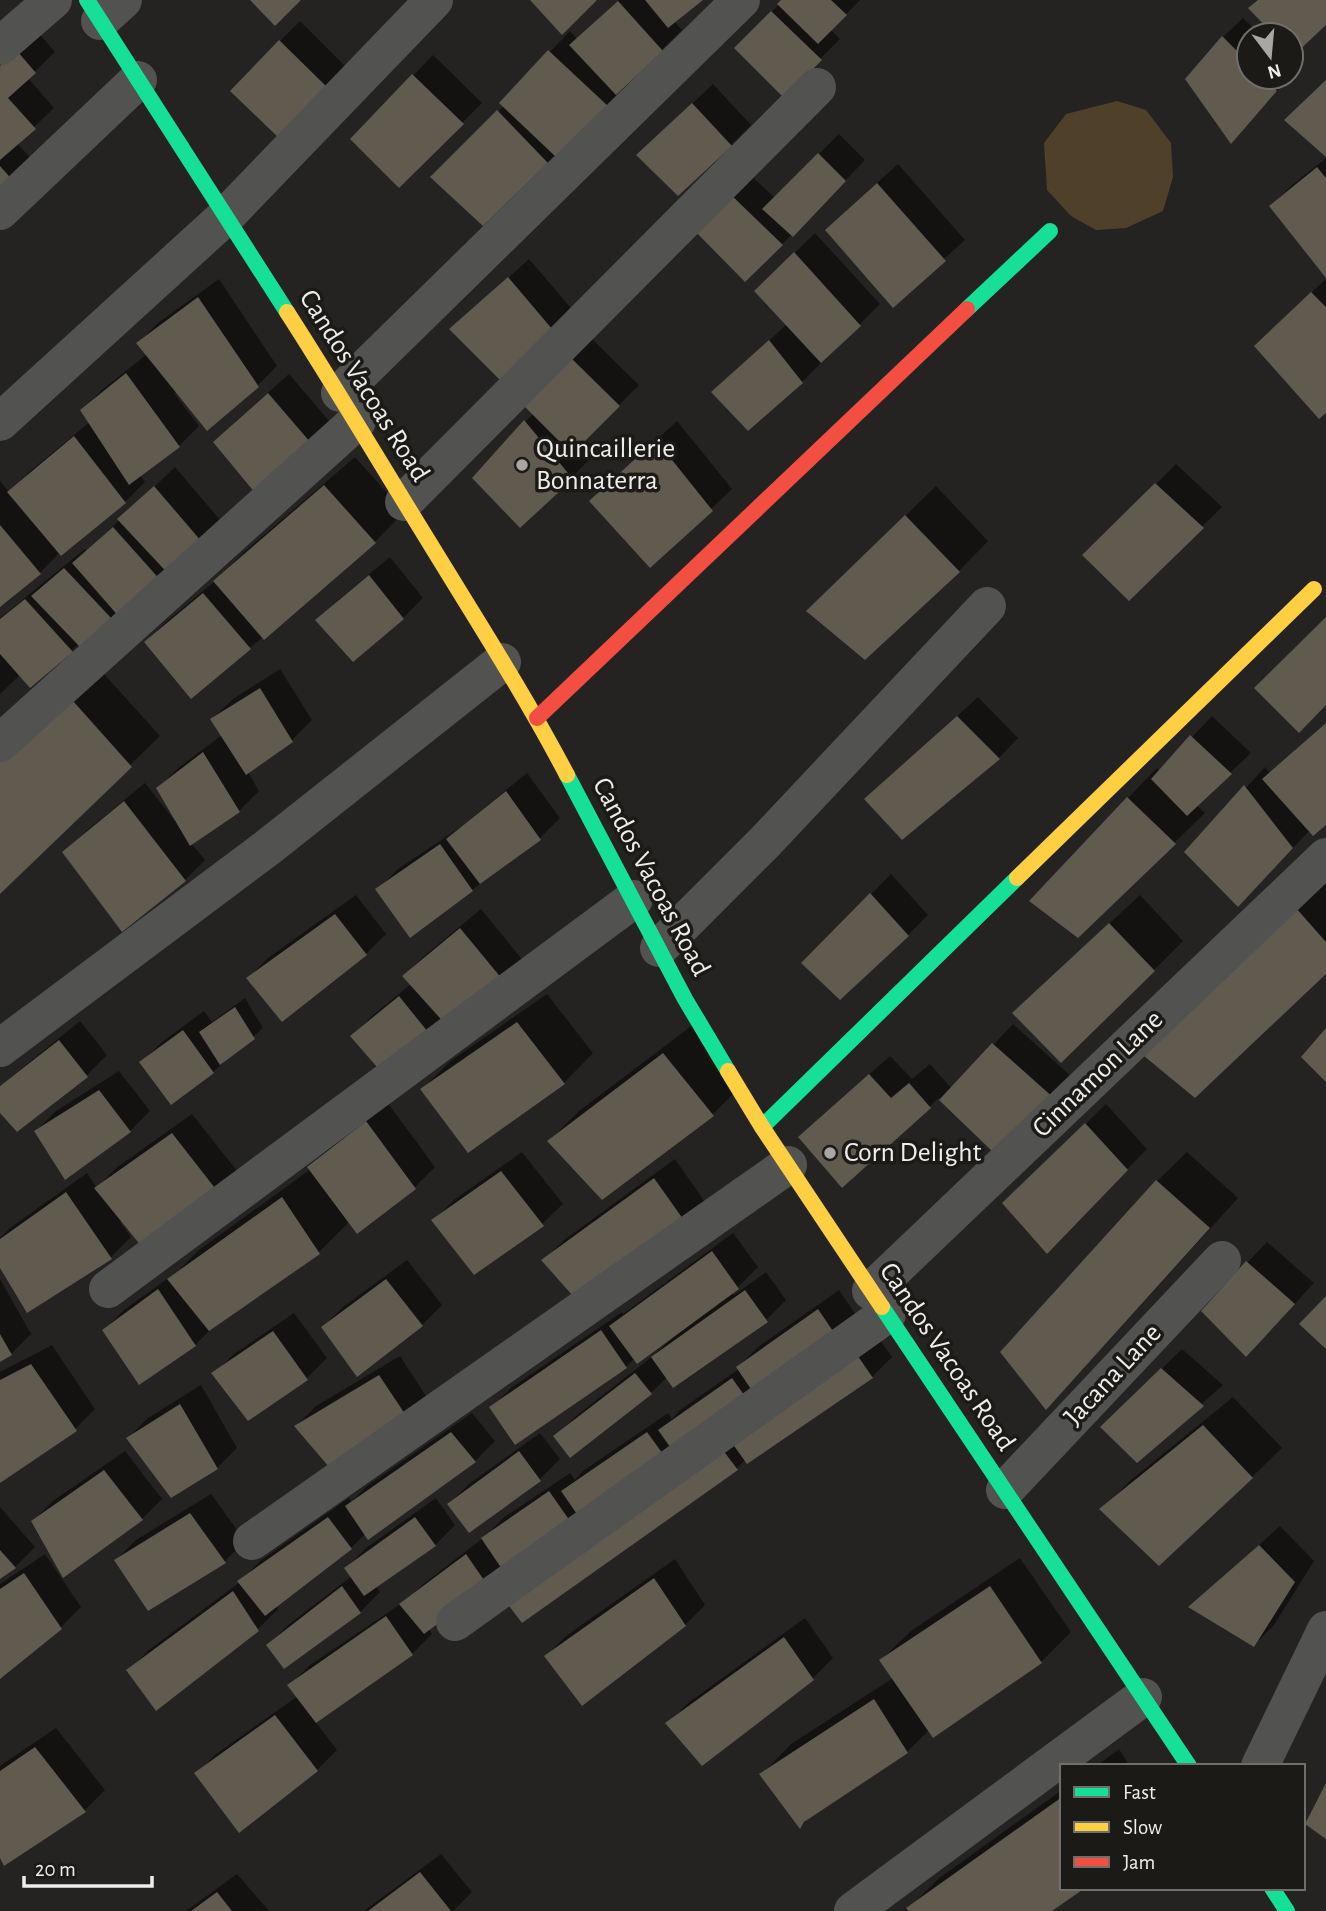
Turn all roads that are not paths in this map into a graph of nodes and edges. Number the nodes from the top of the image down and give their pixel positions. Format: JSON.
{"nodes":[{"id":1,"x":53,"y":0,"type":"edge"},
{"id":2,"x":434,"y":0,"type":"edge"},
{"id":3,"x":741,"y":0,"type":"edge"},
{"id":4,"x":103,"y":7,"type":"edge"},
{"id":5,"x":0,"y":46,"type":"edge"},
{"id":6,"x":138,"y":80,"type":"junction"},
{"id":7,"x":817,"y":87,"type":"dead end"},
{"id":8,"x":0,"y":211,"type":"edge"},
{"id":9,"x":226,"y":216,"type":"junction"},
{"id":10,"x":1049,"y":231,"type":"dead end"},
{"id":11,"x":348,"y":407,"type":"junction"},
{"id":12,"x":0,"y":422,"type":"edge"},
{"id":13,"x":404,"y":502,"type":"junction"},
{"id":14,"x":1314,"y":589,"type":"dead end"},
{"id":15,"x":987,"y":606,"type":"dead end"},
{"id":16,"x":502,"y":662,"type":"junction"},
{"id":17,"x":537,"y":718,"type":"junction"},
{"id":18,"x":0,"y":743,"type":"edge"},
{"id":19,"x":1326,"y":857,"type":"edge"},
{"id":20,"x":634,"y":899,"type":"junction"},
{"id":21,"x":659,"y":948,"type":"junction"},
{"id":22,"x":0,"y":1048,"type":"edge"},
{"id":23,"x":762,"y":1127,"type":"junction"},
{"id":24,"x":788,"y":1165,"type":"junction"},
{"id":25,"x":1222,"y":1260,"type":"dead end"},
{"id":26,"x":108,"y":1289,"type":"dead end"},
{"id":27,"x":879,"y":1302,"type":"junction"},
{"id":28,"x":1004,"y":1490,"type":"junction"},
{"id":29,"x":251,"y":1541,"type":"dead end"},
{"id":30,"x":455,"y":1622,"type":"dead end"},
{"id":31,"x":1326,"y":1630,"type":"edge"},
{"id":32,"x":1143,"y":1697,"type":"junction"},
{"id":33,"x":1188,"y":1764,"type":"edge"},
{"id":34,"x":1261,"y":1764,"type":"edge"},
{"id":35,"x":1273,"y":1890,"type":"edge"},
{"id":36,"x":853,"y":1911,"type":"edge"},
{"id":37,"x":1287,"y":1911,"type":"edge"}],
"edges":[{"from":1,"to":5,"type":"street"},
{"from":2,"to":9,"type":"street"},
{"from":3,"to":11,"type":"street"},
{"from":4,"to":6,"type":"main road","name":"Candos Vacoas Road"},
{"from":6,"to":8,"type":"street"},
{"from":6,"to":9,"type":"main road","name":"Candos Vacoas Road"},
{"from":7,"to":13,"type":"street"},
{"from":9,"to":11,"type":"main road","name":"Candos Vacoas Road"},
{"from":9,"to":12,"type":"street"},
{"from":10,"to":17,"type":"main road"},
{"from":11,"to":13,"type":"main road","name":"Candos Vacoas Road"},
{"from":11,"to":18,"type":"street"},
{"from":13,"to":16,"type":"main road","name":"Candos Vacoas Road"},
{"from":14,"to":23,"type":"main road"},
{"from":15,"to":21,"type":"street"},
{"from":16,"to":17,"type":"main road","name":"Candos Vacoas Road"},
{"from":16,"to":22,"type":"street"},
{"from":17,"to":20,"type":"main road","name":"Candos Vacoas Road"},
{"from":19,"to":27,"type":"street","name":"Cinnamon Lane"},
{"from":20,"to":21,"type":"main road","name":"Candos Vacoas Road"},
{"from":20,"to":26,"type":"street"},
{"from":21,"to":23,"type":"main road","name":"Candos Vacoas Road"},
{"from":23,"to":24,"type":"main road","name":"Candos Vacoas Road"},
{"from":24,"to":27,"type":"main road","name":"Candos Vacoas Road"},
{"from":24,"to":29,"type":"street"},
{"from":25,"to":28,"type":"street","name":"Jacana Lane"},
{"from":27,"to":28,"type":"main road","name":"Candos Vacoas Road"},
{"from":27,"to":30,"type":"street","name":"Cinnamon Lane"},
{"from":28,"to":32,"type":"main road","name":"Candos Vacoas Road"},
{"from":31,"to":34,"type":"street"},
{"from":32,"to":33,"type":"main road","name":"Candos Vacoas Road"},
{"from":32,"to":36,"type":"street"},
{"from":35,"to":37,"type":"main road"}]}
